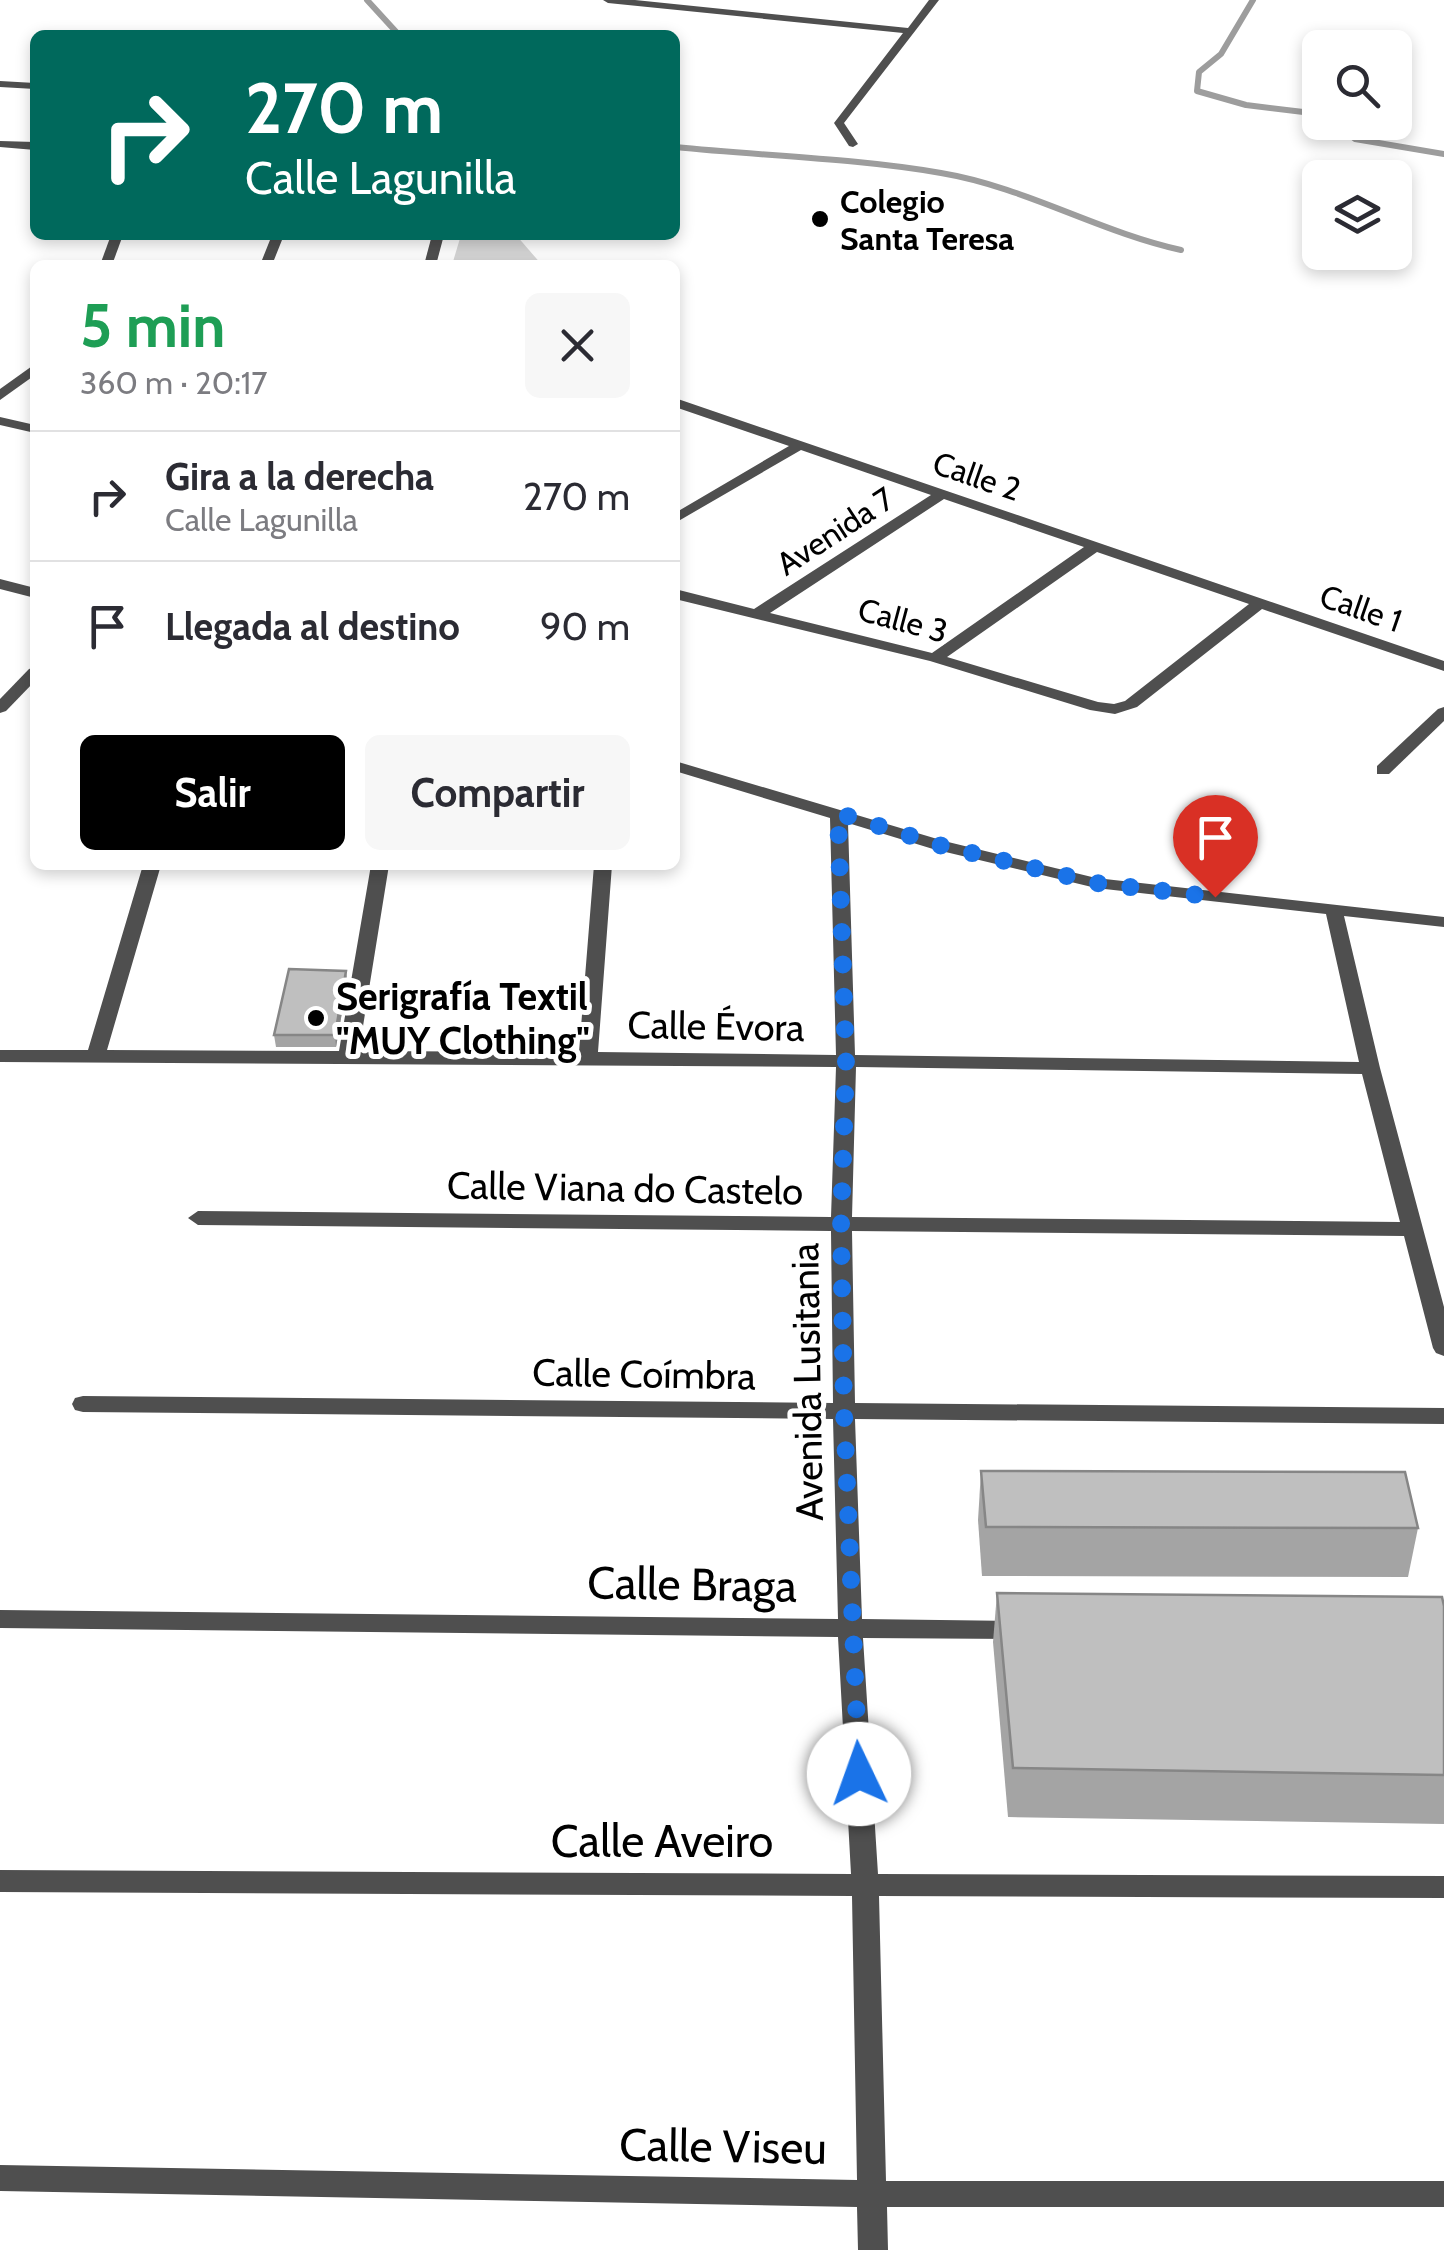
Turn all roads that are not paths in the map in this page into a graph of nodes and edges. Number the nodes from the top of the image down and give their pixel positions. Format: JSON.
{"nodes":[{"id":1,"x":608,"y":0,"type":"edge"},
{"id":2,"x":934,"y":0,"type":"edge"},
{"id":3,"x":910,"y":31,"type":"junction"},
{"id":4,"x":0,"y":84,"type":"edge"},
{"id":5,"x":30,"y":86,"type":"edge"},
{"id":6,"x":0,"y":144,"type":"edge"},
{"id":7,"x":853,"y":144,"type":"dead end"},
{"id":8,"x":30,"y":146,"type":"edge"},
{"id":9,"x":30,"y":372,"type":"edge"},
{"id":10,"x":0,"y":396,"type":"edge"},
{"id":11,"x":680,"y":404,"type":"edge"},
{"id":12,"x":0,"y":421,"type":"edge"},
{"id":13,"x":30,"y":428,"type":"edge"},
{"id":14,"x":800,"y":445,"type":"junction"},
{"id":15,"x":943,"y":493,"type":"junction"},
{"id":16,"x":680,"y":516,"type":"edge"},
{"id":17,"x":1097,"y":545,"type":"junction"},
{"id":18,"x":0,"y":584,"type":"edge"},
{"id":19,"x":30,"y":591,"type":"edge"},
{"id":20,"x":680,"y":595,"type":"edge"},
{"id":21,"x":1261,"y":602,"type":"junction"},
{"id":22,"x":757,"y":614,"type":"junction"},
{"id":23,"x":934,"y":658,"type":"junction"},
{"id":24,"x":1444,"y":666,"type":"edge"},
{"id":25,"x":30,"y":677,"type":"edge"},
{"id":26,"x":0,"y":708,"type":"edge"},
{"id":27,"x":1444,"y":712,"type":"edge"},
{"id":28,"x":680,"y":767,"type":"edge"},
{"id":29,"x":1383,"y":770,"type":"dead end"},
{"id":30,"x":838,"y":813,"type":"junction"},
{"id":31,"x":151,"y":870,"type":"edge"},
{"id":32,"x":379,"y":870,"type":"edge"},
{"id":33,"x":603,"y":870,"type":"edge"},
{"id":34,"x":1334,"y":911,"type":"junction"},
{"id":35,"x":1444,"y":922,"type":"edge"},
{"id":36,"x":0,"y":1056,"type":"edge"},
{"id":37,"x":96,"y":1056,"type":"junction"},
{"id":38,"x":348,"y":1058,"type":"junction"},
{"id":39,"x":588,"y":1058,"type":"junction"},
{"id":40,"x":846,"y":1063,"type":"junction"},
{"id":41,"x":1370,"y":1068,"type":"junction"},
{"id":42,"x":198,"y":1218,"type":"dead end"},
{"id":43,"x":841,"y":1226,"type":"junction"},
{"id":44,"x":1412,"y":1229,"type":"junction"},
{"id":45,"x":1444,"y":1348,"type":"edge"},
{"id":46,"x":82,"y":1404,"type":"dead end"},
{"id":47,"x":844,"y":1411,"type":"junction"},
{"id":48,"x":1444,"y":1416,"type":"edge"},
{"id":49,"x":0,"y":1619,"type":"edge"},
{"id":50,"x":850,"y":1629,"type":"junction"},
{"id":51,"x":1048,"y":1630,"type":"edge"},
{"id":52,"x":0,"y":1881,"type":"edge"},
{"id":53,"x":865,"y":1884,"type":"junction"},
{"id":54,"x":1444,"y":1887,"type":"edge"},
{"id":55,"x":0,"y":2178,"type":"edge"},
{"id":56,"x":872,"y":2194,"type":"junction"},
{"id":57,"x":1444,"y":2194,"type":"edge"},
{"id":58,"x":873,"y":2250,"type":"edge"}],
"edges":[{"from":1,"to":3,"type":"lane"},
{"from":2,"to":3,"type":"lane"},
{"from":3,"to":7,"type":"lane"},
{"from":4,"to":5,"type":"lane"},
{"from":6,"to":8,"type":"street"},
{"from":9,"to":10,"type":"street"},
{"from":11,"to":14,"type":"street","name":"Calle 2"},
{"from":12,"to":13,"type":"street"},
{"from":14,"to":15,"type":"street","name":"Calle 2"},
{"from":14,"to":16,"type":"street"},
{"from":15,"to":17,"type":"street","name":"Calle 2"},
{"from":15,"to":22,"type":"street","name":"Avenida 7"},
{"from":17,"to":21,"type":"street","name":"Calle 2"},
{"from":17,"to":23,"type":"street"},
{"from":18,"to":19,"type":"street"},
{"from":20,"to":22,"type":"street","name":"Calle 3"},
{"from":21,"to":23,"type":"street","name":"Calle 3"},
{"from":21,"to":24,"type":"street","name":"Calle 1"},
{"from":22,"to":23,"type":"street","name":"Calle 3"},
{"from":25,"to":26,"type":"street"},
{"from":27,"to":29,"type":"street"},
{"from":28,"to":30,"type":"street"},
{"from":30,"to":34,"type":"street"},
{"from":30,"to":40,"type":"street","name":"Avenida Lusitania"},
{"from":31,"to":37,"type":"street"},
{"from":32,"to":38,"type":"street"},
{"from":33,"to":39,"type":"street"},
{"from":34,"to":35,"type":"street"},
{"from":34,"to":41,"type":"street"},
{"from":36,"to":37,"type":"street","name":"Calle Évora"},
{"from":37,"to":38,"type":"street","name":"Calle Évora"},
{"from":38,"to":39,"type":"street","name":"Calle Évora"},
{"from":39,"to":40,"type":"street","name":"Calle Évora"},
{"from":40,"to":41,"type":"street","name":"Calle Évora"},
{"from":40,"to":43,"type":"street","name":"Avenida Lusitania"},
{"from":41,"to":44,"type":"street"},
{"from":42,"to":43,"type":"street","name":"Calle Viana do Castelo"},
{"from":43,"to":44,"type":"street","name":"Calle Viana do Castelo"},
{"from":43,"to":47,"type":"street","name":"Avenida Lusitania"},
{"from":44,"to":45,"type":"street"},
{"from":46,"to":47,"type":"street","name":"Calle Coímbra"},
{"from":47,"to":48,"type":"street","name":"Calle Coímbra"},
{"from":47,"to":50,"type":"street","name":"Avenida Lusitania"},
{"from":49,"to":50,"type":"street","name":"Calle Braga"},
{"from":50,"to":51,"type":"street","name":"Calle Braga"},
{"from":50,"to":53,"type":"street","name":"Avenida Lusitania"},
{"from":52,"to":53,"type":"street","name":"Calle Aveiro"},
{"from":53,"to":54,"type":"street","name":"Calle Aveiro"},
{"from":53,"to":56,"type":"street","name":"Avenida Lusitania"},
{"from":55,"to":56,"type":"street","name":"Calle Viseu"},
{"from":56,"to":57,"type":"street","name":"Calle Viseu"},
{"from":56,"to":58,"type":"street","name":"Avenida Lusitania"}]}
